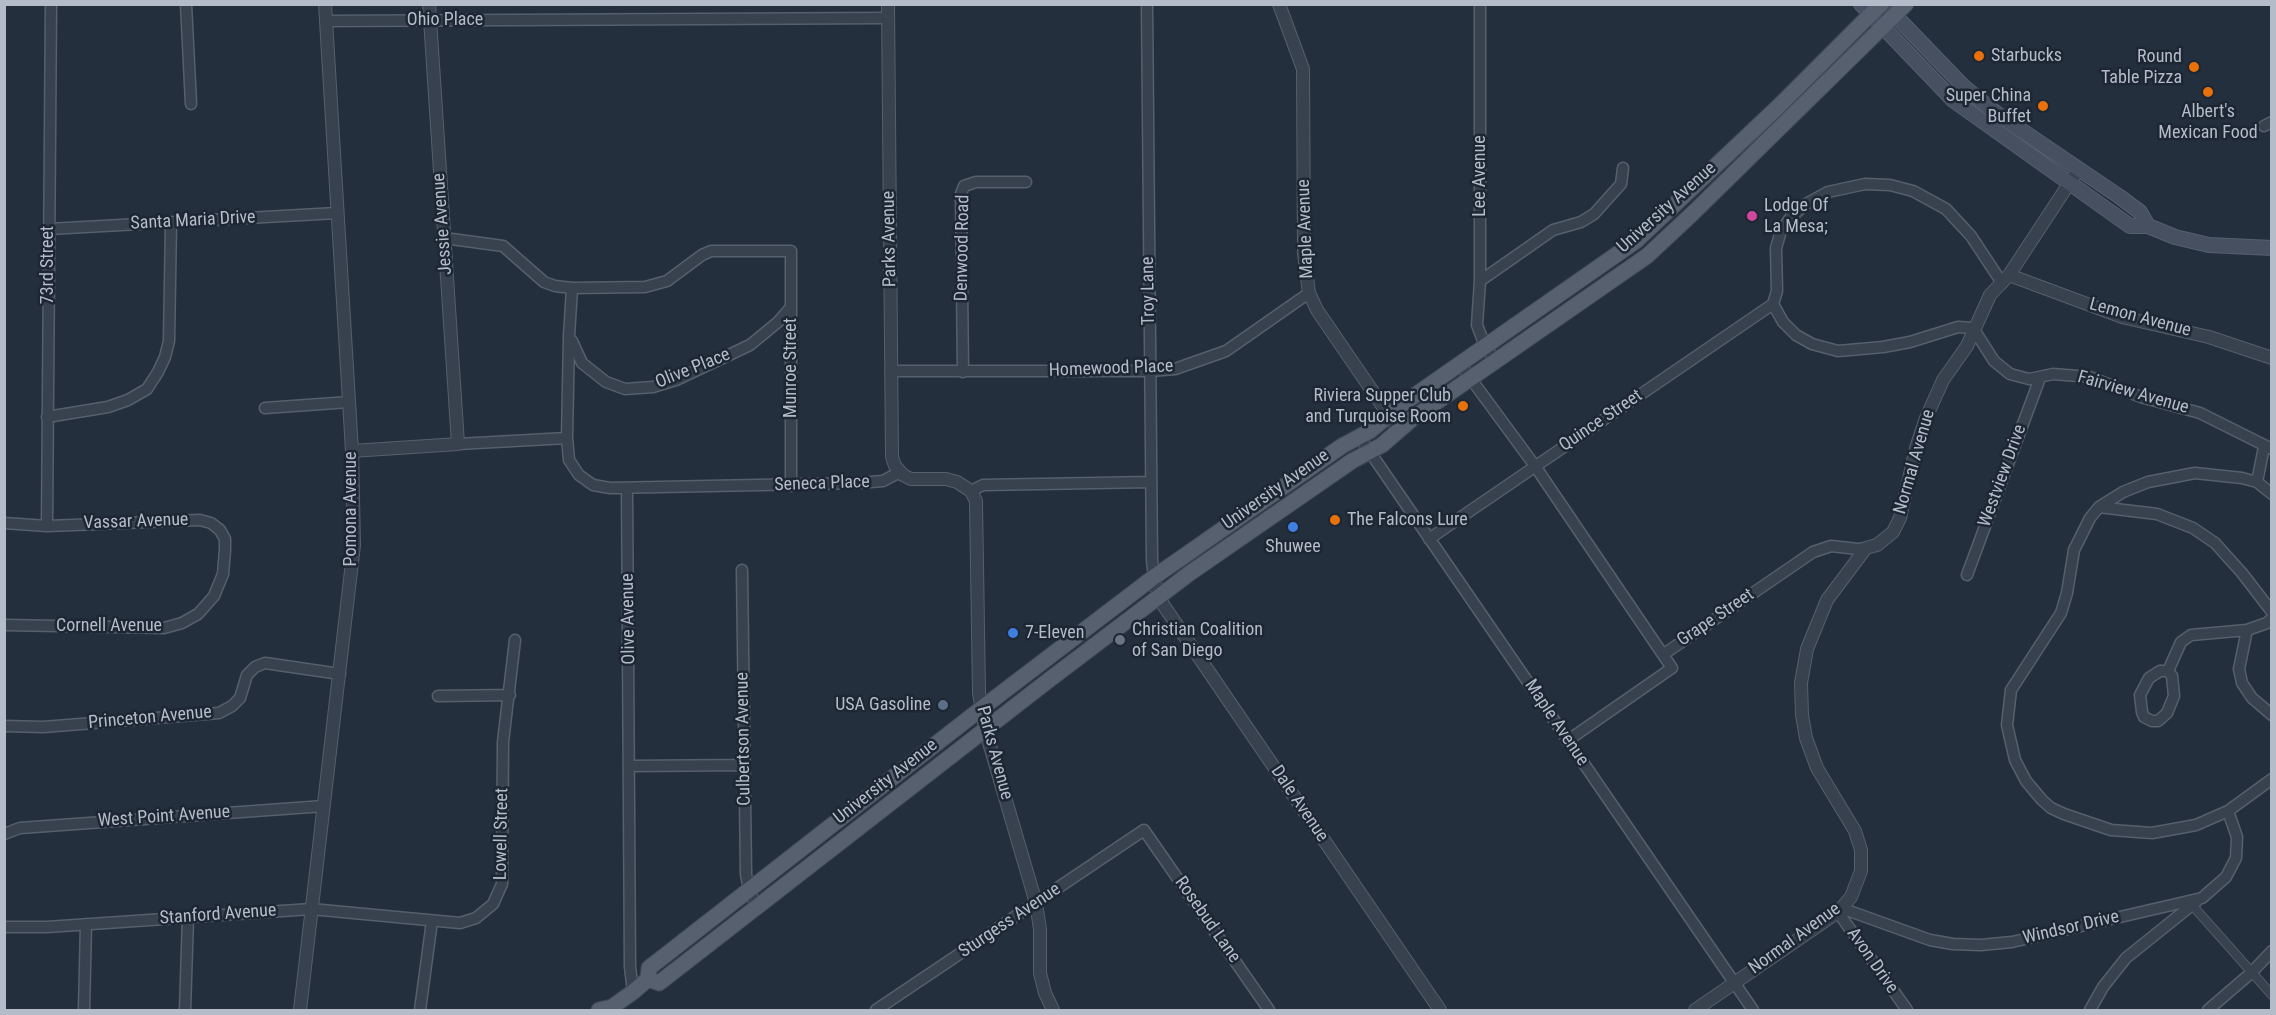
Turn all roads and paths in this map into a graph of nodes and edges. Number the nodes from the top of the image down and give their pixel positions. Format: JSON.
{"nodes":[{"id":1,"x":51,"y":4,"type":"edge"},
{"id":2,"x":186,"y":4,"type":"edge"},
{"id":3,"x":325,"y":4,"type":"edge"},
{"id":4,"x":429,"y":4,"type":"edge"},
{"id":5,"x":1147,"y":4,"type":"edge"},
{"id":6,"x":1279,"y":4,"type":"edge"},
{"id":7,"x":1480,"y":4,"type":"edge"},
{"id":8,"x":1906,"y":4,"type":"edge"},
{"id":9,"x":1878,"y":9,"type":"edge"},
{"id":10,"x":888,"y":11,"type":"edge"},
{"id":11,"x":326,"y":21,"type":"junction"},
{"id":12,"x":430,"y":21,"type":"junction"},
{"id":13,"x":1882,"y":28,"type":"junction"},
{"id":14,"x":191,"y":104,"type":"dead end"},
{"id":15,"x":1623,"y":168,"type":"dead end"},
{"id":16,"x":2078,"y":170,"type":"junction"},
{"id":17,"x":1026,"y":182,"type":"dead end"},
{"id":18,"x":2069,"y":184,"type":"junction"},
{"id":19,"x":337,"y":213,"type":"junction"},
{"id":20,"x":171,"y":223,"type":"junction"},
{"id":21,"x":2148,"y":226,"type":"junction"},
{"id":22,"x":49,"y":229,"type":"junction"},
{"id":23,"x":444,"y":238,"type":"junction"},
{"id":24,"x":2271,"y":248,"type":"edge"},
{"id":25,"x":2005,"y":279,"type":"junction"},
{"id":26,"x":1480,"y":281,"type":"junction"},
{"id":27,"x":572,"y":288,"type":"junction"},
{"id":28,"x":1309,"y":293,"type":"junction"},
{"id":29,"x":1773,"y":304,"type":"junction"},
{"id":30,"x":790,"y":307,"type":"junction"},
{"id":31,"x":1973,"y":328,"type":"junction"},
{"id":32,"x":569,"y":336,"type":"junction"},
{"id":33,"x":1485,"y":346,"type":"junction"},
{"id":34,"x":2271,"y":358,"type":"edge"},
{"id":35,"x":1496,"y":361,"type":"junction"},
{"id":36,"x":1460,"y":364,"type":"junction"},
{"id":37,"x":892,"y":371,"type":"junction"},
{"id":38,"x":1150,"y":371,"type":"junction"},
{"id":39,"x":963,"y":372,"type":"junction"},
{"id":40,"x":2040,"y":378,"type":"junction"},
{"id":41,"x":1470,"y":379,"type":"junction"},
{"id":42,"x":349,"y":402,"type":"junction"},
{"id":43,"x":265,"y":408,"type":"dead end"},
{"id":44,"x":1388,"y":416,"type":"junction"},
{"id":45,"x":47,"y":417,"type":"junction"},
{"id":46,"x":1399,"y":430,"type":"junction"},
{"id":47,"x":1359,"y":436,"type":"junction"},
{"id":48,"x":567,"y":438,"type":"junction"},
{"id":49,"x":458,"y":444,"type":"junction"},
{"id":50,"x":2268,"y":448,"type":"edge"},
{"id":51,"x":352,"y":451,"type":"junction"},
{"id":52,"x":1370,"y":452,"type":"junction"},
{"id":53,"x":1535,"y":466,"type":"junction"},
{"id":54,"x":900,"y":472,"type":"junction"},
{"id":55,"x":1151,"y":482,"type":"junction"},
{"id":56,"x":2257,"y":482,"type":"junction"},
{"id":57,"x":791,"y":486,"type":"junction"},
{"id":58,"x":627,"y":488,"type":"junction"},
{"id":59,"x":970,"y":491,"type":"junction"},
{"id":60,"x":2271,"y":494,"type":"edge"},
{"id":61,"x":2099,"y":507,"type":"junction"},
{"id":62,"x":4,"y":523,"type":"edge"},
{"id":63,"x":47,"y":526,"type":"junction"},
{"id":64,"x":1429,"y":539,"type":"junction"},
{"id":65,"x":1866,"y":548,"type":"junction"},
{"id":66,"x":742,"y":570,"type":"dead end"},
{"id":67,"x":223,"y":574,"type":"joint"},
{"id":68,"x":1967,"y":575,"type":"dead end"},
{"id":69,"x":1154,"y":578,"type":"junction"},
{"id":70,"x":1158,"y":597,"type":"junction"},
{"id":71,"x":2271,"y":612,"type":"edge"},
{"id":72,"x":2271,"y":618,"type":"edge"},
{"id":73,"x":4,"y":625,"type":"edge"},
{"id":74,"x":2247,"y":630,"type":"junction"},
{"id":75,"x":515,"y":640,"type":"dead end"},
{"id":76,"x":1664,"y":654,"type":"junction"},
{"id":77,"x":2168,"y":671,"type":"junction"},
{"id":78,"x":340,"y":674,"type":"junction"},
{"id":79,"x":510,"y":695,"type":"junction"},
{"id":80,"x":438,"y":696,"type":"dead end"},
{"id":81,"x":982,"y":708,"type":"junction"},
{"id":82,"x":2271,"y":715,"type":"edge"},
{"id":83,"x":4,"y":726,"type":"edge"},
{"id":84,"x":985,"y":729,"type":"junction"},
{"id":85,"x":1568,"y":741,"type":"junction"},
{"id":86,"x":744,"y":765,"type":"junction"},
{"id":87,"x":630,"y":766,"type":"junction"},
{"id":88,"x":2271,"y":779,"type":"edge"},
{"id":89,"x":324,"y":806,"type":"junction"},
{"id":90,"x":2228,"y":811,"type":"junction"},
{"id":91,"x":1144,"y":830,"type":"joint"},
{"id":92,"x":4,"y":834,"type":"edge"},
{"id":93,"x":749,"y":890,"type":"junction"},
{"id":94,"x":2202,"y":898,"type":"junction"},
{"id":95,"x":1036,"y":903,"type":"junction"},
{"id":96,"x":2192,"y":905,"type":"junction"},
{"id":97,"x":757,"y":907,"type":"junction"},
{"id":98,"x":311,"y":909,"type":"junction"},
{"id":99,"x":1840,"y":910,"type":"junction"},
{"id":100,"x":188,"y":917,"type":"junction"},
{"id":101,"x":432,"y":921,"type":"junction"},
{"id":102,"x":86,"y":924,"type":"junction"},
{"id":103,"x":4,"y":927,"type":"edge"},
{"id":104,"x":2271,"y":951,"type":"edge"},
{"id":105,"x":2251,"y":972,"type":"junction"},
{"id":106,"x":648,"y":979,"type":"junction"},
{"id":107,"x":1734,"y":983,"type":"junction"},
{"id":108,"x":633,"y":992,"type":"junction"},
{"id":109,"x":2271,"y":995,"type":"edge"},
{"id":110,"x":609,"y":1010,"type":"edge"},
{"id":111,"x":84,"y":1011,"type":"edge"},
{"id":112,"x":185,"y":1011,"type":"edge"},
{"id":113,"x":300,"y":1011,"type":"edge"},
{"id":114,"x":420,"y":1011,"type":"edge"},
{"id":115,"x":876,"y":1011,"type":"edge"},
{"id":116,"x":1053,"y":1011,"type":"edge"},
{"id":117,"x":1269,"y":1011,"type":"edge"},
{"id":118,"x":1440,"y":1011,"type":"edge"},
{"id":119,"x":1695,"y":1011,"type":"edge"},
{"id":120,"x":1753,"y":1011,"type":"edge"},
{"id":121,"x":1906,"y":1011,"type":"edge"},
{"id":122,"x":2090,"y":1011,"type":"edge"},
{"id":123,"x":2208,"y":1011,"type":"edge"}],
"edges":[{"from":1,"to":22,"type":"street","name":"73rd Street"},
{"from":2,"to":14,"type":"street"},
{"from":3,"to":11,"type":"street","name":"Pomona Avenue"},
{"from":4,"to":12,"type":"street","name":"Jessie Avenue"},
{"from":5,"to":38,"type":"street","name":"Troy Lane"},
{"from":6,"to":28,"type":"street","name":"Maple Avenue"},
{"from":7,"to":26,"type":"street","name":"Lee Avenue"},
{"from":8,"to":9,"type":"main road","name":"University Avenue"},
{"from":9,"to":13,"type":"main road","name":"University Avenue"},
{"from":9,"to":16,"type":"main road"},
{"from":9,"to":33,"type":"main road","name":"University Avenue"},
{"from":10,"to":12,"type":"street","name":"Ohio Place"},
{"from":10,"to":37,"type":"street","name":"Parks Avenue"},
{"from":11,"to":12,"type":"street","name":"Ohio Place"},
{"from":11,"to":19,"type":"street","name":"Pomona Avenue"},
{"from":12,"to":23,"type":"street","name":"Jessie Avenue"},
{"from":13,"to":18,"type":"main road"},
{"from":13,"to":35,"type":"main road","name":"University Avenue"},
{"from":15,"to":26,"type":"street"},
{"from":16,"to":18,"type":"street","name":"Normal Avenue"},
{"from":16,"to":21,"type":"main road"},
{"from":17,"to":39,"type":"street","name":"Denwood Road"},
{"from":18,"to":21,"type":"main road"},
{"from":18,"to":25,"type":"street","name":"Normal Avenue"},
{"from":19,"to":20,"type":"street","name":"Santa Maria Drive"},
{"from":19,"to":42,"type":"street","name":"Pomona Avenue"},
{"from":20,"to":22,"type":"street","name":"Santa Maria Drive"},
{"from":20,"to":45,"type":"street"},
{"from":21,"to":24,"type":"main road"},
{"from":22,"to":45,"type":"street","name":"73rd Street"},
{"from":23,"to":27,"type":"street"},
{"from":23,"to":49,"type":"street","name":"Jessie Avenue"},
{"from":25,"to":29,"type":"street"},
{"from":25,"to":31,"type":"street","name":"Normal Avenue"},
{"from":25,"to":34,"type":"street","name":"Lemon Avenue"},
{"from":26,"to":33,"type":"street","name":"Lee Avenue"},
{"from":27,"to":30,"type":"street","name":"Munroe Street"},
{"from":27,"to":32,"type":"street"},
{"from":28,"to":38,"type":"street","name":"Homewood Place"},
{"from":28,"to":44,"type":"street","name":"Maple Avenue"},
{"from":29,"to":31,"type":"street"},
{"from":29,"to":53,"type":"street","name":"Quince Street"},
{"from":30,"to":32,"type":"street","name":"Olive Place"},
{"from":30,"to":57,"type":"street","name":"Munroe Street"},
{"from":31,"to":40,"type":"street","name":"Fairview Avenue"},
{"from":31,"to":65,"type":"street","name":"Normal Avenue"},
{"from":32,"to":48,"type":"street"},
{"from":33,"to":35,"type":"street"},
{"from":33,"to":36,"type":"main road","name":"University Avenue"},
{"from":35,"to":41,"type":"main road","name":"University Avenue"},
{"from":36,"to":41,"type":"street"},
{"from":36,"to":44,"type":"main road","name":"University Avenue"},
{"from":37,"to":39,"type":"street","name":"Homewood Place"},
{"from":37,"to":54,"type":"street","name":"Parks Avenue"},
{"from":38,"to":39,"type":"street","name":"Homewood Place"},
{"from":38,"to":55,"type":"street","name":"Troy Lane"},
{"from":40,"to":50,"type":"street","name":"Fairview Avenue"},
{"from":40,"to":68,"type":"street","name":"Westview Drive"},
{"from":41,"to":46,"type":"main road","name":"University Avenue"},
{"from":41,"to":53,"type":"street"},
{"from":42,"to":43,"type":"street"},
{"from":42,"to":51,"type":"street","name":"Pomona Avenue"},
{"from":44,"to":46,"type":"street","name":"Maple Avenue"},
{"from":44,"to":47,"type":"main road","name":"University Avenue"},
{"from":45,"to":63,"type":"street","name":"73rd Street"},
{"from":46,"to":52,"type":"main road","name":"University Avenue"},
{"from":47,"to":52,"type":"street","name":"Maple Avenue"},
{"from":47,"to":69,"type":"main road","name":"University Avenue"},
{"from":48,"to":49,"type":"street"},
{"from":48,"to":58,"type":"street"},
{"from":49,"to":51,"type":"street"},
{"from":50,"to":56,"type":"street"},
{"from":51,"to":78,"type":"street","name":"Pomona Avenue"},
{"from":52,"to":64,"type":"street","name":"Maple Avenue"},
{"from":52,"to":70,"type":"main road","name":"University Avenue"},
{"from":53,"to":64,"type":"street","name":"Quince Street"},
{"from":53,"to":76,"type":"street"},
{"from":54,"to":57,"type":"street","name":"Seneca Place"},
{"from":54,"to":59,"type":"street"},
{"from":55,"to":59,"type":"street"},
{"from":55,"to":69,"type":"street","name":"Troy Lane"},
{"from":56,"to":60,"type":"street"},
{"from":56,"to":61,"type":"street"},
{"from":57,"to":58,"type":"street","name":"Seneca Place"},
{"from":58,"to":87,"type":"street","name":"Olive Avenue"},
{"from":59,"to":81,"type":"street","name":"Parks Avenue"},
{"from":61,"to":71,"type":"street"},
{"from":61,"to":90,"type":"street"},
{"from":62,"to":63,"type":"street","name":"Vassar Avenue"},
{"from":63,"to":67,"type":"street","name":"Vassar Avenue"},
{"from":64,"to":85,"type":"street","name":"Maple Avenue"},
{"from":65,"to":76,"type":"street","name":"Grape Street"},
{"from":65,"to":99,"type":"street","name":"Normal Avenue"},
{"from":66,"to":86,"type":"street","name":"Culbertson Avenue"},
{"from":67,"to":73,"type":"street","name":"Cornell Avenue"},
{"from":69,"to":70,"type":"street"},
{"from":69,"to":81,"type":"main road","name":"University Avenue"},
{"from":70,"to":84,"type":"main road","name":"University Avenue"},
{"from":70,"to":118,"type":"street","name":"Dale Avenue"},
{"from":72,"to":74,"type":"street"},
{"from":74,"to":77,"type":"street"},
{"from":74,"to":82,"type":"street"},
{"from":75,"to":79,"type":"street","name":"Lowell Street"},
{"from":76,"to":85,"type":"street","name":"Grape Street"},
{"from":77,"to":77,"type":"street"},
{"from":78,"to":83,"type":"street","name":"Princeton Avenue"},
{"from":78,"to":89,"type":"street","name":"Pomona Avenue"},
{"from":79,"to":80,"type":"street"},
{"from":79,"to":101,"type":"street","name":"Lowell Street"},
{"from":81,"to":84,"type":"street","name":"Parks Avenue"},
{"from":81,"to":93,"type":"main road","name":"University Avenue"},
{"from":84,"to":95,"type":"street","name":"Parks Avenue"},
{"from":84,"to":97,"type":"main road","name":"University Avenue"},
{"from":85,"to":107,"type":"street","name":"Maple Avenue"},
{"from":86,"to":87,"type":"street"},
{"from":86,"to":93,"type":"street","name":"Culbertson Avenue"},
{"from":87,"to":108,"type":"street","name":"Olive Avenue"},
{"from":88,"to":90,"type":"street"},
{"from":89,"to":92,"type":"street","name":"West Point Avenue"},
{"from":89,"to":98,"type":"street","name":"Pomona Avenue"},
{"from":90,"to":94,"type":"street","name":"Windsor Drive"},
{"from":91,"to":95,"type":"street","name":"Sturgess Avenue"},
{"from":91,"to":117,"type":"street","name":"Rosebud Lane"},
{"from":93,"to":97,"type":"street","name":"Culbertson Avenue"},
{"from":93,"to":106,"type":"main road","name":"University Avenue"},
{"from":94,"to":96,"type":"street"},
{"from":94,"to":99,"type":"street","name":"Windsor Drive"},
{"from":95,"to":115,"type":"street","name":"Sturgess Avenue"},
{"from":95,"to":116,"type":"street","name":"Parks Avenue"},
{"from":96,"to":105,"type":"street"},
{"from":96,"to":122,"type":"street"},
{"from":97,"to":106,"type":"main road","name":"University Avenue"},
{"from":98,"to":100,"type":"street","name":"Stanford Avenue"},
{"from":98,"to":101,"type":"street","name":"Stanford Avenue"},
{"from":98,"to":113,"type":"street","name":"Pomona Avenue"},
{"from":99,"to":107,"type":"street","name":"Normal Avenue"},
{"from":99,"to":121,"type":"street","name":"Avon Drive"},
{"from":100,"to":102,"type":"street","name":"Stanford Avenue"},
{"from":100,"to":112,"type":"street"},
{"from":101,"to":114,"type":"street"},
{"from":102,"to":103,"type":"street","name":"Stanford Avenue"},
{"from":102,"to":111,"type":"street"},
{"from":104,"to":105,"type":"street"},
{"from":105,"to":109,"type":"street"},
{"from":105,"to":123,"type":"street"},
{"from":106,"to":108,"type":"main road","name":"University Avenue"},
{"from":107,"to":119,"type":"street","name":"Normal Avenue"},
{"from":107,"to":120,"type":"street","name":"Maple Avenue"},
{"from":108,"to":110,"type":"main road","name":"University Avenue"}]}
